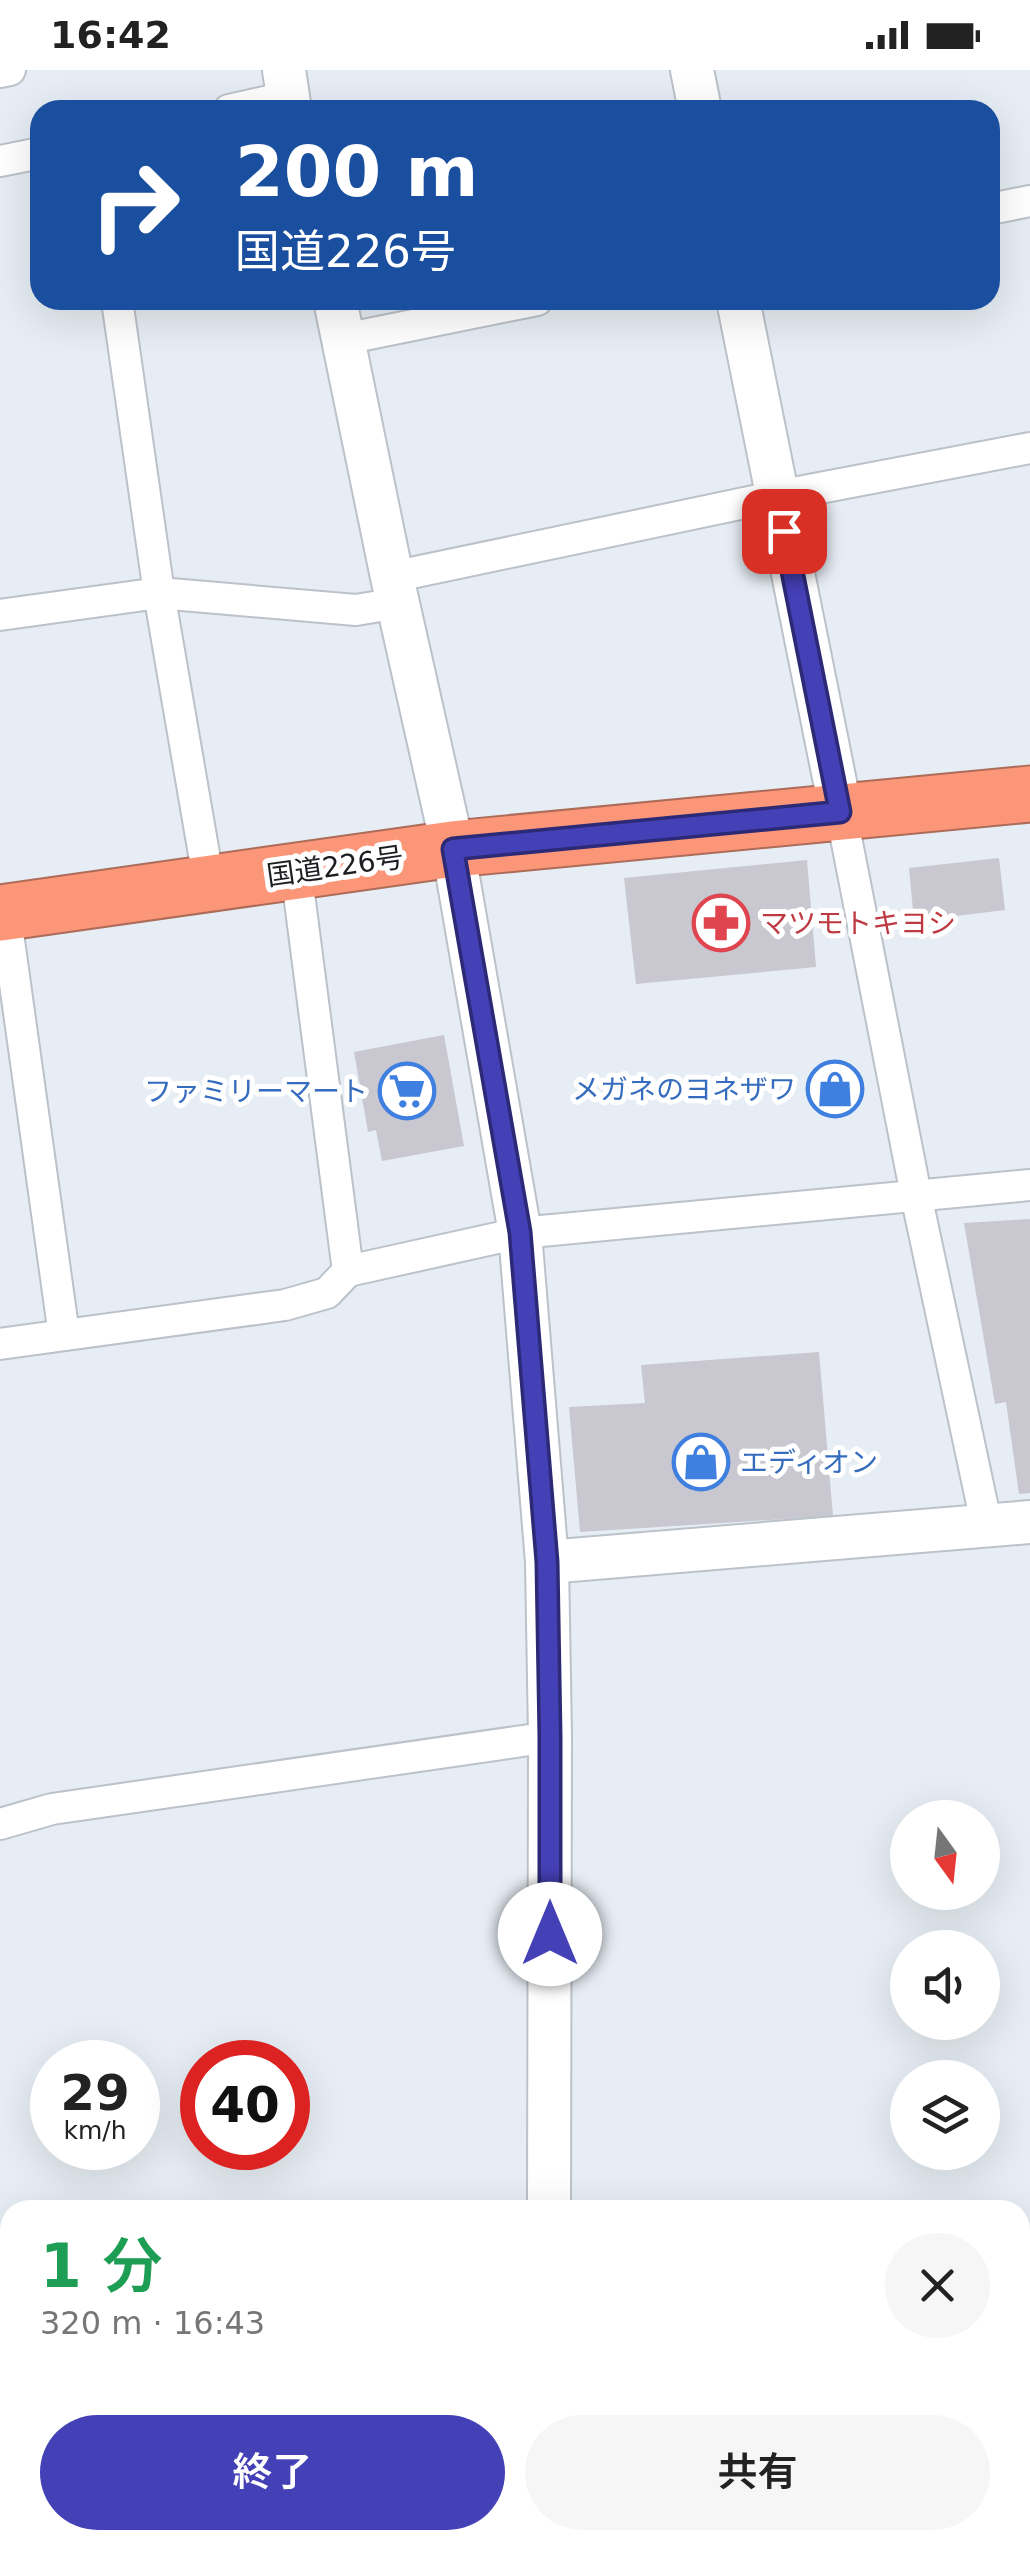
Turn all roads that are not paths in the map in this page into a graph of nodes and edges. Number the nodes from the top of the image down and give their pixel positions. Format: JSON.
{"nodes":[{"id":1,"x":10,"y":70,"type":"edge"},
{"id":2,"x":692,"y":70,"type":"edge"},
{"id":3,"x":0,"y":72,"type":"edge"},
{"id":4,"x":287,"y":92,"type":"edge"},
{"id":5,"x":261,"y":100,"type":"edge"},
{"id":6,"x":698,"y":100,"type":"edge"},
{"id":7,"x":30,"y":154,"type":"edge"},
{"id":8,"x":0,"y":161,"type":"edge"},
{"id":9,"x":1030,"y":201,"type":"edge"},
{"id":10,"x":1000,"y":207,"type":"edge"},
{"id":11,"x":118,"y":310,"type":"edge"},
{"id":12,"x":433,"y":310,"type":"edge"},
{"id":13,"x":740,"y":310,"type":"edge"},
{"id":14,"x":340,"y":319,"type":"edge"},
{"id":15,"x":1030,"y":448,"type":"edge"},
{"id":16,"x":778,"y":496,"type":"junction"},
{"id":17,"x":395,"y":590,"type":"junction"},
{"id":18,"x":159,"y":593,"type":"junction"},
{"id":19,"x":0,"y":615,"type":"edge"},
{"id":20,"x":1030,"y":794,"type":"edge"},
{"id":21,"x":840,"y":812,"type":"junction"},
{"id":22,"x":453,"y":849,"type":"junction"},
{"id":23,"x":296,"y":871,"type":"junction"},
{"id":24,"x":209,"y":883,"type":"junction"},
{"id":25,"x":2,"y":912,"type":"edge"},
{"id":26,"x":1030,"y":1185,"type":"edge"},
{"id":27,"x":916,"y":1195,"type":"junction"},
{"id":28,"x":520,"y":1232,"type":"junction"},
{"id":29,"x":348,"y":1271,"type":"junction"},
{"id":30,"x":64,"y":1335,"type":"junction"},
{"id":31,"x":0,"y":1344,"type":"edge"},
{"id":32,"x":1030,"y":1522,"type":"edge"},
{"id":33,"x":987,"y":1526,"type":"junction"},
{"id":34,"x":547,"y":1562,"type":"junction"},
{"id":35,"x":550,"y":1737,"type":"junction"},
{"id":36,"x":1,"y":1818,"type":"edge"},
{"id":37,"x":549,"y":2200,"type":"edge"}],
"edges":[{"from":1,"to":3,"type":"street"},
{"from":2,"to":6,"type":"street"},
{"from":4,"to":5,"type":"street"},
{"from":7,"to":8,"type":"street"},
{"from":9,"to":10,"type":"street"},
{"from":11,"to":18,"type":"street"},
{"from":12,"to":14,"type":"street"},
{"from":13,"to":16,"type":"street"},
{"from":14,"to":17,"type":"street"},
{"from":15,"to":16,"type":"street"},
{"from":16,"to":17,"type":"street"},
{"from":16,"to":21,"type":"street"},
{"from":17,"to":18,"type":"street"},
{"from":17,"to":22,"type":"street"},
{"from":18,"to":19,"type":"street"},
{"from":18,"to":24,"type":"street"},
{"from":20,"to":21,"type":"highway","name":"国道226号"},
{"from":21,"to":22,"type":"highway","name":"国道226号"},
{"from":21,"to":27,"type":"street"},
{"from":22,"to":23,"type":"highway","name":"国道226号"},
{"from":22,"to":28,"type":"street"},
{"from":23,"to":24,"type":"highway","name":"国道226号"},
{"from":23,"to":29,"type":"street"},
{"from":24,"to":25,"type":"highway","name":"国道226号"},
{"from":25,"to":30,"type":"street"},
{"from":26,"to":27,"type":"street"},
{"from":27,"to":28,"type":"street"},
{"from":27,"to":33,"type":"street"},
{"from":28,"to":29,"type":"street"},
{"from":28,"to":34,"type":"street"},
{"from":29,"to":30,"type":"street"},
{"from":30,"to":31,"type":"street"},
{"from":32,"to":33,"type":"street"},
{"from":33,"to":34,"type":"street"},
{"from":34,"to":35,"type":"street"},
{"from":35,"to":36,"type":"street"},
{"from":35,"to":37,"type":"street"}]}
